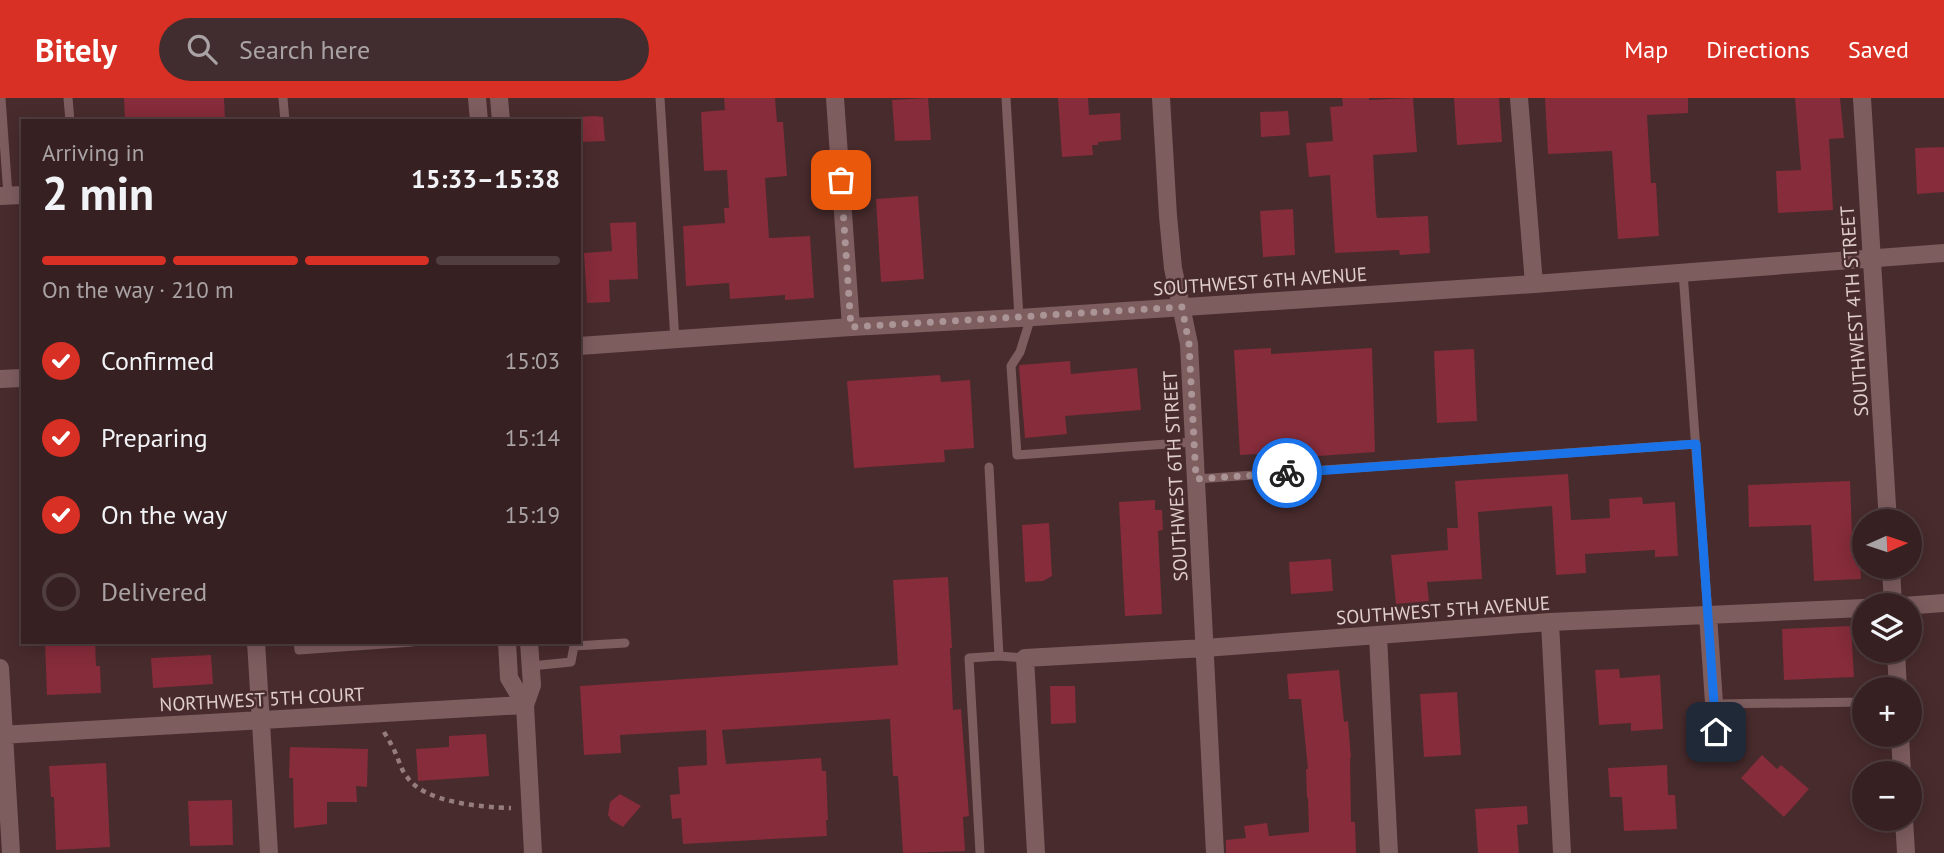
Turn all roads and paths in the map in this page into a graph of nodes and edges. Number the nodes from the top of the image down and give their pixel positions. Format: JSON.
{"nodes":[{"id":1,"x":1,"y":98,"type":"edge"},
{"id":2,"x":68,"y":98,"type":"edge"},
{"id":3,"x":283,"y":98,"type":"edge"},
{"id":4,"x":477,"y":98,"type":"edge"},
{"id":5,"x":499,"y":98,"type":"edge"},
{"id":6,"x":660,"y":98,"type":"edge"},
{"id":7,"x":835,"y":98,"type":"edge"},
{"id":8,"x":1006,"y":98,"type":"edge"},
{"id":9,"x":1161,"y":98,"type":"edge"},
{"id":10,"x":1519,"y":98,"type":"edge"},
{"id":11,"x":1862,"y":98,"type":"edge"},
{"id":12,"x":70,"y":119,"type":"edge"},
{"id":13,"x":285,"y":119,"type":"edge"},
{"id":14,"x":479,"y":119,"type":"edge"},
{"id":15,"x":501,"y":119,"type":"edge"},
{"id":16,"x":2,"y":128,"type":"edge"},
{"id":17,"x":10,"y":195,"type":"edge"},
{"id":18,"x":1944,"y":253,"type":"edge"},
{"id":19,"x":1872,"y":257,"type":"junction"},
{"id":20,"x":1683,"y":272,"type":"junction"},
{"id":21,"x":1534,"y":284,"type":"junction"},
{"id":22,"x":1182,"y":307,"type":"junction"},
{"id":23,"x":1025,"y":318,"type":"junction"},
{"id":24,"x":851,"y":327,"type":"junction"},
{"id":25,"x":675,"y":341,"type":"junction"},
{"id":26,"x":581,"y":346,"type":"edge"},
{"id":27,"x":21,"y":378,"type":"edge"},
{"id":28,"x":0,"y":379,"type":"edge"},
{"id":29,"x":1194,"y":442,"type":"junction"},
{"id":30,"x":1696,"y":444,"type":"junction"},
{"id":31,"x":989,"y":467,"type":"dead end"},
{"id":32,"x":1196,"y":479,"type":"junction"},
{"id":33,"x":1887,"y":509,"type":"edge"},
{"id":34,"x":1944,"y":603,"type":"edge"},
{"id":35,"x":1922,"y":605,"type":"edge"},
{"id":36,"x":1852,"y":609,"type":"edge"},
{"id":37,"x":1708,"y":615,"type":"junction"},
{"id":38,"x":1550,"y":622,"type":"junction"},
{"id":39,"x":1378,"y":636,"type":"junction"},
{"id":40,"x":625,"y":643,"type":"dead end"},
{"id":41,"x":256,"y":644,"type":"edge"},
{"id":42,"x":299,"y":644,"type":"edge"},
{"id":43,"x":384,"y":644,"type":"edge"},
{"id":44,"x":507,"y":644,"type":"edge"},
{"id":45,"x":529,"y":644,"type":"edge"},
{"id":46,"x":1205,"y":648,"type":"junction"},
{"id":47,"x":999,"y":656,"type":"junction"},
{"id":48,"x":1025,"y":658,"type":"junction"},
{"id":49,"x":531,"y":666,"type":"junction"},
{"id":50,"x":0,"y":668,"type":"edge"},
{"id":51,"x":1852,"y":702,"type":"edge"},
{"id":52,"x":1714,"y":704,"type":"junction"},
{"id":53,"x":525,"y":705,"type":"junction"},
{"id":54,"x":372,"y":714,"type":"junction"},
{"id":55,"x":261,"y":721,"type":"junction"},
{"id":56,"x":1716,"y":732,"type":"dead end"},
{"id":57,"x":2,"y":735,"type":"edge"},
{"id":58,"x":531,"y":808,"type":"junction"},
{"id":59,"x":1905,"y":831,"type":"edge"},
{"id":60,"x":11,"y":853,"type":"edge"},
{"id":61,"x":269,"y":853,"type":"edge"},
{"id":62,"x":533,"y":853,"type":"edge"},
{"id":63,"x":980,"y":853,"type":"edge"},
{"id":64,"x":1036,"y":853,"type":"edge"},
{"id":65,"x":1214,"y":853,"type":"edge"},
{"id":66,"x":1389,"y":853,"type":"edge"},
{"id":67,"x":1562,"y":853,"type":"edge"},
{"id":68,"x":1906,"y":853,"type":"edge"}],
"edges":[{"from":1,"to":16,"type":"lane"},
{"from":2,"to":12,"type":"lane"},
{"from":3,"to":13,"type":"lane"},
{"from":4,"to":14,"type":"street"},
{"from":5,"to":15,"type":"street"},
{"from":6,"to":25,"type":"lane"},
{"from":7,"to":24,"type":"street"},
{"from":8,"to":23,"type":"lane"},
{"from":9,"to":22,"type":"street","name":"SOUTHWEST 6TH STREET"},
{"from":10,"to":21,"type":"street"},
{"from":11,"to":19,"type":"street","name":"SOUTHWEST 4TH STREET"},
{"from":16,"to":17,"type":"lane"},
{"from":18,"to":19,"type":"street","name":"SOUTHWEST 6TH AVENUE"},
{"from":19,"to":20,"type":"street","name":"SOUTHWEST 6TH AVENUE"},
{"from":19,"to":33,"type":"street","name":"SOUTHWEST 4TH STREET"},
{"from":20,"to":21,"type":"street","name":"SOUTHWEST 6TH AVENUE"},
{"from":20,"to":30,"type":"lane"},
{"from":21,"to":22,"type":"street","name":"SOUTHWEST 6TH AVENUE"},
{"from":22,"to":23,"type":"street","name":"SOUTHWEST 6TH AVENUE"},
{"from":22,"to":29,"type":"street","name":"SOUTHWEST 6TH STREET"},
{"from":23,"to":24,"type":"street","name":"SOUTHWEST 6TH AVENUE"},
{"from":23,"to":29,"type":"lane"},
{"from":24,"to":25,"type":"street","name":"SOUTHWEST 6TH AVENUE"},
{"from":25,"to":26,"type":"street","name":"SOUTHWEST 6TH AVENUE"},
{"from":27,"to":28,"type":"street"},
{"from":29,"to":32,"type":"street","name":"SOUTHWEST 6TH STREET"},
{"from":30,"to":32,"type":"lane"},
{"from":30,"to":37,"type":"lane"},
{"from":31,"to":47,"type":"lane"},
{"from":32,"to":46,"type":"street","name":"SOUTHWEST 6TH STREET"},
{"from":34,"to":35,"type":"street"},
{"from":36,"to":37,"type":"street","name":"SOUTHWEST 5TH AVENUE"},
{"from":37,"to":38,"type":"street","name":"SOUTHWEST 5TH AVENUE"},
{"from":37,"to":52,"type":"street"},
{"from":38,"to":39,"type":"street","name":"SOUTHWEST 5TH AVENUE"},
{"from":38,"to":67,"type":"street"},
{"from":39,"to":46,"type":"street","name":"SOUTHWEST 5TH AVENUE"},
{"from":39,"to":66,"type":"street"},
{"from":40,"to":49,"type":"lane"},
{"from":41,"to":55,"type":"street"},
{"from":42,"to":43,"type":"lane"},
{"from":44,"to":53,"type":"street"},
{"from":45,"to":49,"type":"street"},
{"from":46,"to":48,"type":"street","name":"SOUTHWEST 5TH AVENUE"},
{"from":46,"to":65,"type":"street","name":"SOUTHWEST 6TH STREET"},
{"from":47,"to":48,"type":"lane"},
{"from":47,"to":63,"type":"lane"},
{"from":48,"to":64,"type":"street"},
{"from":49,"to":53,"type":"street"},
{"from":50,"to":57,"type":"street"},
{"from":51,"to":52,"type":"lane"},
{"from":52,"to":56,"type":"street"},
{"from":53,"to":54,"type":"street","name":"NORTHWEST 5TH COURT"},
{"from":53,"to":58,"type":"street"},
{"from":54,"to":55,"type":"street","name":"NORTHWEST 5TH COURT"},
{"from":54,"to":58,"type":"path"},
{"from":55,"to":57,"type":"street","name":"NORTHWEST 5TH COURT"},
{"from":55,"to":61,"type":"street"},
{"from":57,"to":60,"type":"street"},
{"from":58,"to":62,"type":"street"},
{"from":59,"to":68,"type":"street"}]}
